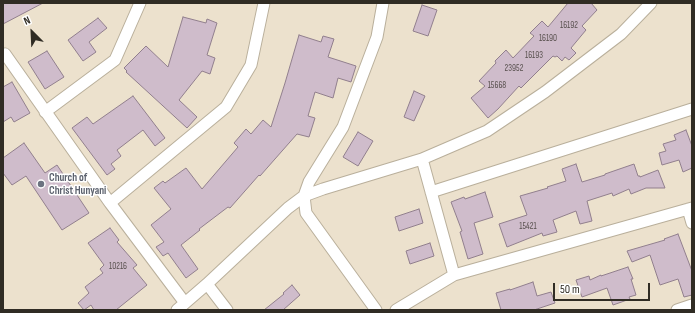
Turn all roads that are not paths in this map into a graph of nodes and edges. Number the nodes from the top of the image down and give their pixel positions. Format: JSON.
{"nodes":[{"id":1,"x":140,"y":3,"type":"edge"},
{"id":2,"x":264,"y":3,"type":"edge"},
{"id":3,"x":383,"y":3,"type":"edge"},
{"id":4,"x":651,"y":3,"type":"edge"},
{"id":5,"x":3,"y":55,"type":"edge"},
{"id":6,"x":692,"y":109,"type":"edge"},
{"id":7,"x":45,"y":112,"type":"junction"},
{"id":8,"x":422,"y":159,"type":"junction"},
{"id":9,"x":431,"y":192,"type":"junction"},
{"id":10,"x":304,"y":196,"type":"junction"},
{"id":11,"x":110,"y":203,"type":"junction"},
{"id":12,"x":690,"y":209,"type":"edge"},
{"id":13,"x":692,"y":223,"type":"edge"},
{"id":14,"x":454,"y":275,"type":"junction"},
{"id":15,"x":207,"y":284,"type":"junction"},
{"id":16,"x":692,"y":305,"type":"edge"},
{"id":17,"x":181,"y":307,"type":"edge"},
{"id":18,"x":227,"y":310,"type":"edge"},
{"id":19,"x":376,"y":310,"type":"edge"},
{"id":20,"x":396,"y":310,"type":"edge"},
{"id":21,"x":677,"y":310,"type":"edge"}],
"edges":[{"from":1,"to":7,"type":"street"},
{"from":2,"to":11,"type":"street"},
{"from":3,"to":10,"type":"street"},
{"from":4,"to":8,"type":"street"},
{"from":5,"to":7,"type":"street"},
{"from":6,"to":9,"type":"street"},
{"from":7,"to":11,"type":"street"},
{"from":8,"to":9,"type":"street"},
{"from":8,"to":10,"type":"street"},
{"from":9,"to":14,"type":"street"},
{"from":10,"to":15,"type":"street"},
{"from":10,"to":19,"type":"street"},
{"from":11,"to":17,"type":"street"},
{"from":12,"to":13,"type":"street"},
{"from":12,"to":14,"type":"street"},
{"from":14,"to":20,"type":"street"},
{"from":15,"to":17,"type":"street"},
{"from":15,"to":18,"type":"street"},
{"from":16,"to":21,"type":"street"}]}
